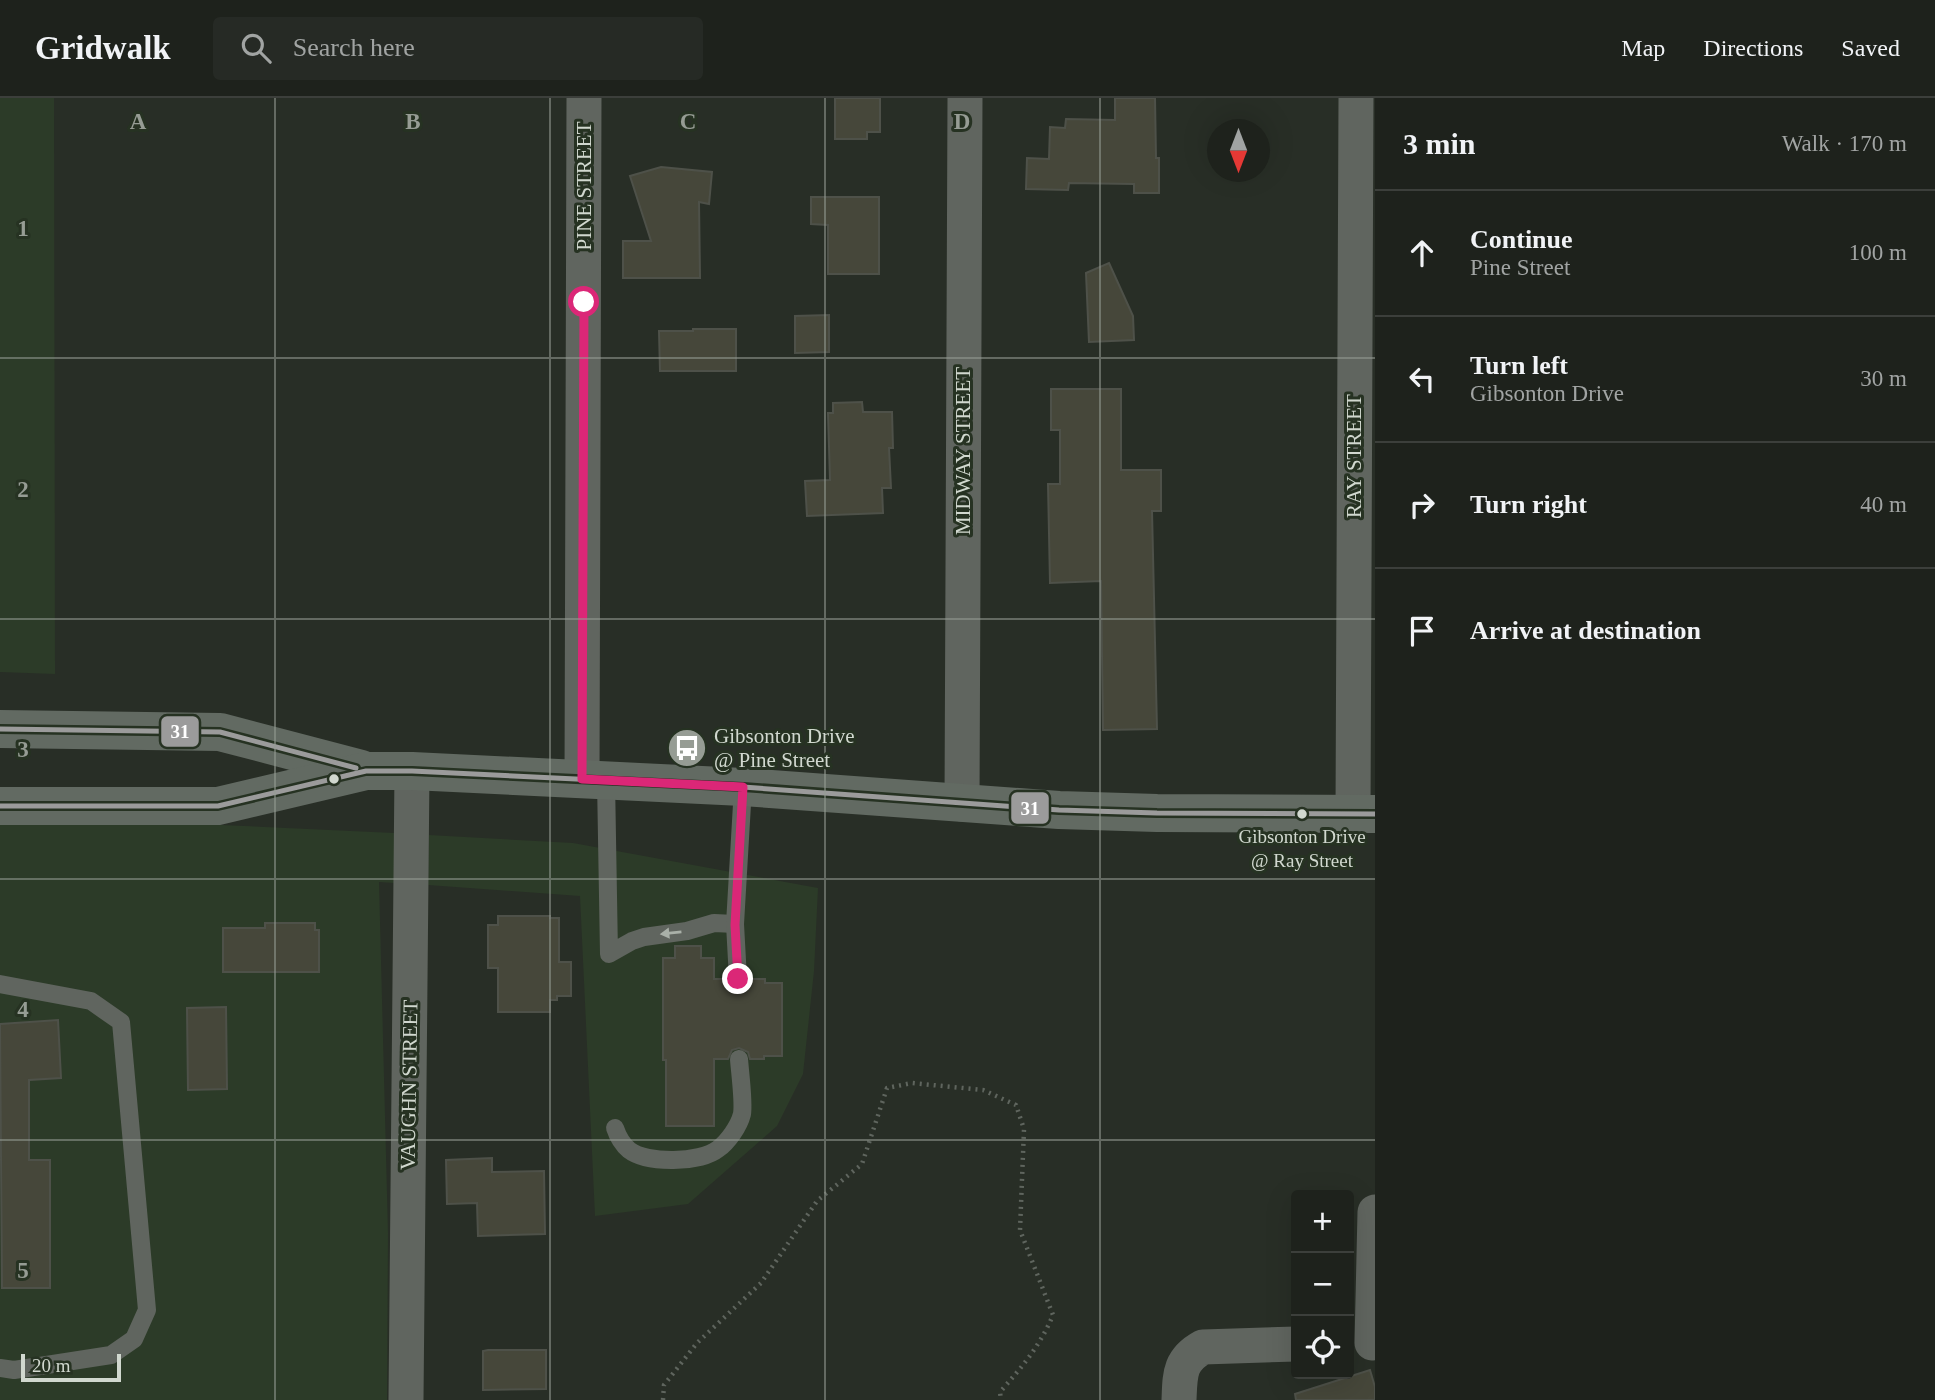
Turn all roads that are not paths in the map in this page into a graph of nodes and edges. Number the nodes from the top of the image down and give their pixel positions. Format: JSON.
{"nodes":[{"id":1,"x":584,"y":98,"type":"edge"},
{"id":2,"x":965,"y":98,"type":"edge"},
{"id":3,"x":1356,"y":98,"type":"edge"},
{"id":4,"x":0,"y":729,"type":"edge"},
{"id":5,"x":366,"y":771,"type":"junction"},
{"id":6,"x":412,"y":771,"type":"junction"},
{"id":7,"x":594,"y":779,"type":"junction"},
{"id":8,"x":743,"y":787,"type":"junction"},
{"id":9,"x":962,"y":804,"type":"junction"},
{"id":10,"x":0,"y":806,"type":"edge"},
{"id":11,"x":1364,"y":814,"type":"edge"},
{"id":12,"x":735,"y":925,"type":"junction"},
{"id":13,"x":738,"y":979,"type":"dead end"},
{"id":14,"x":0,"y":984,"type":"edge"},
{"id":15,"x":739,"y":1059,"type":"dead end"},
{"id":16,"x":615,"y":1128,"type":"dead end"},
{"id":17,"x":1375,"y":1212,"type":"edge"},
{"id":18,"x":1365,"y":1343,"type":"edge"},
{"id":19,"x":1291,"y":1345,"type":"edge"},
{"id":20,"x":0,"y":1368,"type":"edge"},
{"id":21,"x":407,"y":1400,"type":"edge"},
{"id":22,"x":1179,"y":1400,"type":"edge"}],
"edges":[{"from":1,"to":7,"type":"street","name":"PINE STREET"},
{"from":2,"to":9,"type":"street","name":"MIDWAY STREET"},
{"from":3,"to":11,"type":"street","name":"RAY STREET"},
{"from":4,"to":5,"type":"main road"},
{"from":5,"to":6,"type":"main road"},
{"from":5,"to":10,"type":"main road"},
{"from":6,"to":7,"type":"main road"},
{"from":6,"to":21,"type":"street","name":"VAUGHN STREET"},
{"from":7,"to":8,"type":"main road"},
{"from":12,"to":7,"type":"lane","one_way":true},
{"from":8,"to":9,"type":"main road"},
{"from":8,"to":12,"type":"lane"},
{"from":9,"to":11,"type":"main road"},
{"from":12,"to":13,"type":"lane"},
{"from":14,"to":20,"type":"lane"},
{"from":15,"to":16,"type":"lane"},
{"from":17,"to":18,"type":"street"},
{"from":19,"to":22,"type":"street"}]}
